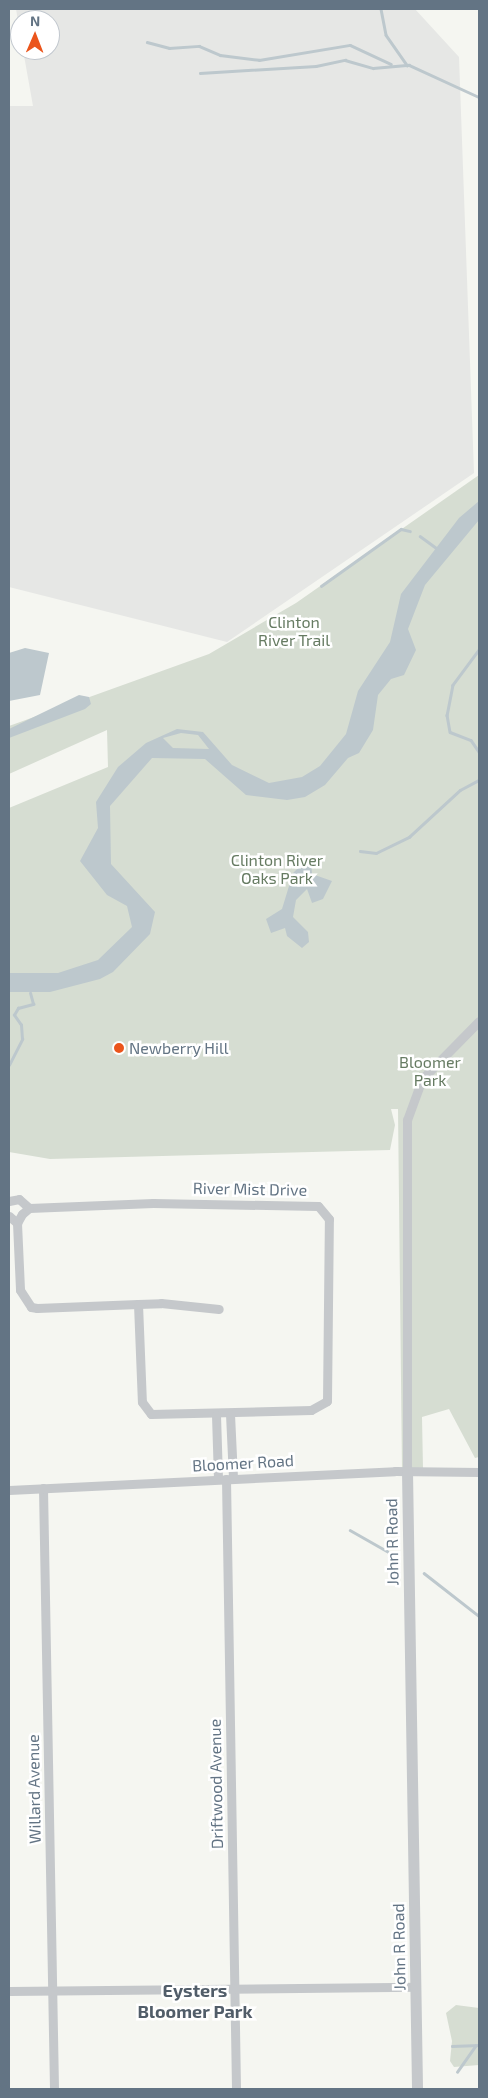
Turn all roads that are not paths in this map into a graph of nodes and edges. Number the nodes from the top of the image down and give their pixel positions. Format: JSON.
{"nodes":[{"id":1,"x":479,"y":1021,"type":"edge"},
{"id":2,"x":9,"y":1201,"type":"edge"},
{"id":3,"x":30,"y":1208,"type":"junction"},
{"id":4,"x":9,"y":1216,"type":"edge"},
{"id":5,"x":17,"y":1223,"type":"junction"},
{"id":6,"x":138,"y":1304,"type":"junction"},
{"id":7,"x":219,"y":1309,"type":"dead end"},
{"id":8,"x":230,"y":1414,"type":"junction"},
{"id":9,"x":216,"y":1415,"type":"junction"},
{"id":10,"x":407,"y":1471,"type":"junction"},
{"id":11,"x":479,"y":1472,"type":"edge"},
{"id":12,"x":225,"y":1479,"type":"junction"},
{"id":13,"x":43,"y":1488,"type":"junction"},
{"id":14,"x":9,"y":1490,"type":"edge"},
{"id":15,"x":416,"y":1987,"type":"junction"},
{"id":16,"x":235,"y":1989,"type":"junction"},
{"id":17,"x":9,"y":1991,"type":"edge"},
{"id":18,"x":52,"y":1991,"type":"junction"},
{"id":19,"x":54,"y":2089,"type":"edge"},
{"id":20,"x":236,"y":2089,"type":"edge"},
{"id":21,"x":417,"y":2089,"type":"edge"}],
"edges":[{"from":1,"to":10,"type":"street","name":"John R Road"},
{"from":2,"to":3,"type":"street","name":"River Mist Drive"},
{"from":3,"to":5,"type":"street"},
{"from":3,"to":8,"type":"street","name":"River Mist Drive"},
{"from":4,"to":5,"type":"street"},
{"from":5,"to":6,"type":"street"},
{"from":6,"to":7,"type":"street"},
{"from":6,"to":9,"type":"street","name":"River Mist Drive"},
{"from":8,"to":9,"type":"street","name":"River Mist Drive"},
{"from":8,"to":12,"type":"street"},
{"from":9,"to":12,"type":"street"},
{"from":10,"to":11,"type":"street","name":"Bloomer Road"},
{"from":10,"to":12,"type":"street","name":"Bloomer Road"},
{"from":10,"to":15,"type":"street","name":"John R Road"},
{"from":12,"to":13,"type":"street","name":"Bloomer Road"},
{"from":12,"to":16,"type":"street","name":"Driftwood Avenue"},
{"from":13,"to":14,"type":"street","name":"Bloomer Road"},
{"from":13,"to":18,"type":"street","name":"Willard Avenue"},
{"from":15,"to":16,"type":"street"},
{"from":15,"to":21,"type":"street","name":"John R Road"},
{"from":16,"to":18,"type":"street"},
{"from":16,"to":20,"type":"street","name":"Driftwood Avenue"},
{"from":17,"to":18,"type":"street"},
{"from":18,"to":19,"type":"street","name":"Willard Avenue"}]}
